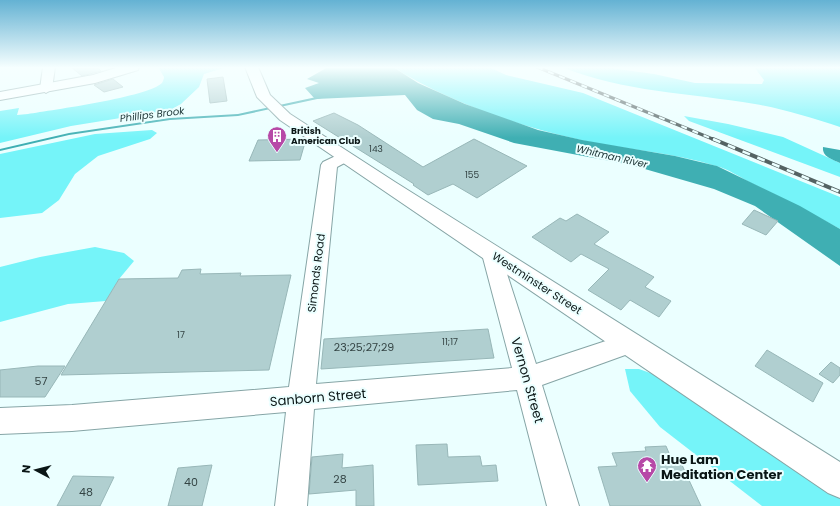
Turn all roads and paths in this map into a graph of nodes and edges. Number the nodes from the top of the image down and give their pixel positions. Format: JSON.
{"nodes":[{"id":1,"x":35,"y":91,"type":"edge"},
{"id":2,"x":261,"y":91,"type":"edge"},
{"id":3,"x":0,"y":96,"type":"edge"},
{"id":4,"x":344,"y":157,"type":"junction"},
{"id":5,"x":492,"y":254,"type":"junction"},
{"id":6,"x":630,"y":343,"type":"junction"},
{"id":7,"x":528,"y":378,"type":"junction"},
{"id":8,"x":301,"y":398,"type":"junction"},
{"id":9,"x":0,"y":421,"type":"edge"},
{"id":10,"x":840,"y":481,"type":"edge"},
{"id":11,"x":291,"y":506,"type":"edge"},
{"id":12,"x":563,"y":506,"type":"edge"}],
"edges":[{"from":1,"to":3,"type":"main road"},
{"from":2,"to":4,"type":"main road","name":"Westminster Street"},
{"from":4,"to":5,"type":"main road","name":"Westminster Street"},
{"from":4,"to":8,"type":"street","name":"Simonds Road"},
{"from":5,"to":6,"type":"main road","name":"Westminster Street"},
{"from":5,"to":7,"type":"street","name":"Vernon Street"},
{"from":6,"to":7,"type":"street","name":"Sanborn Street"},
{"from":6,"to":10,"type":"main road","name":"Westminster Street"},
{"from":7,"to":8,"type":"street","name":"Sanborn Street"},
{"from":7,"to":12,"type":"street","name":"Vernon Street"},
{"from":8,"to":9,"type":"street","name":"Sanborn Street"},
{"from":8,"to":11,"type":"street"}]}
